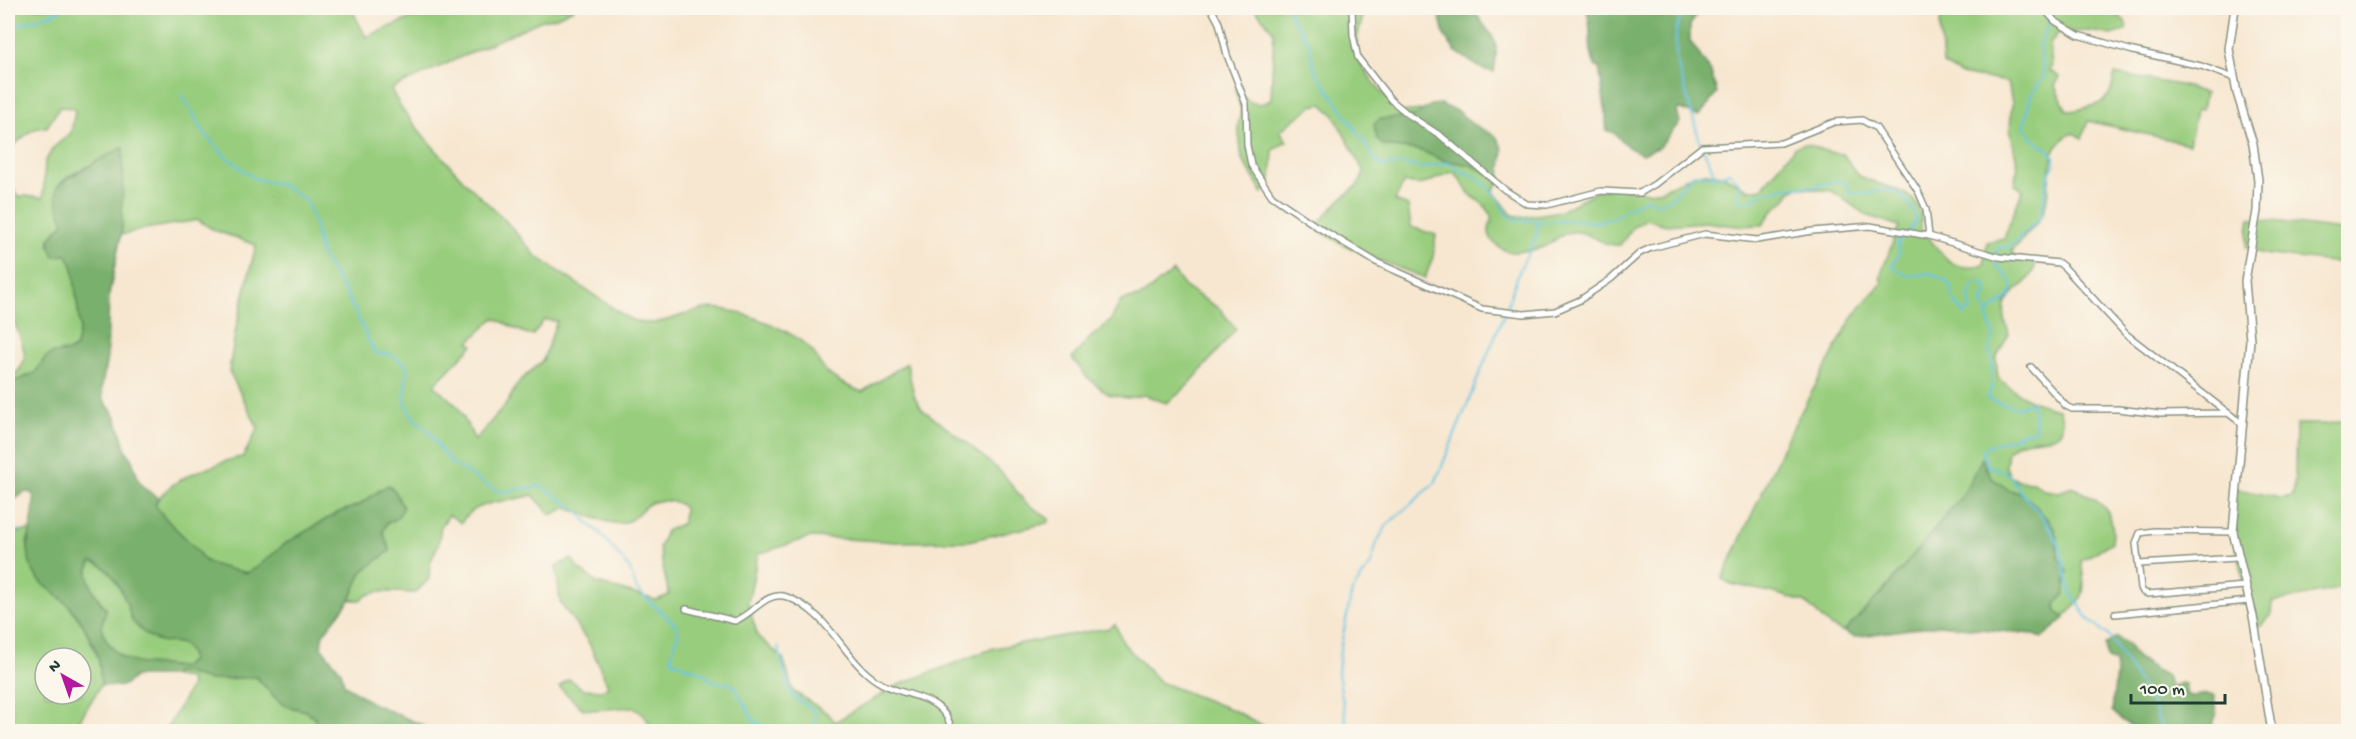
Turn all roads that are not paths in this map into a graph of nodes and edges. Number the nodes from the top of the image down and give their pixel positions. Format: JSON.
{"nodes":[{"id":1,"x":1211,"y":8,"type":"edge"},
{"id":2,"x":1352,"y":8,"type":"edge"},
{"id":3,"x":2043,"y":8,"type":"edge"},
{"id":4,"x":2235,"y":8,"type":"edge"},
{"id":5,"x":2234,"y":78,"type":"junction"},
{"id":6,"x":1929,"y":236,"type":"junction"},
{"id":7,"x":2031,"y":367,"type":"dead end"},
{"id":8,"x":2228,"y":413,"type":"junction"},
{"id":9,"x":2241,"y":423,"type":"junction"},
{"id":10,"x":2233,"y":532,"type":"junction"},
{"id":11,"x":2237,"y":558,"type":"junction"},
{"id":12,"x":2139,"y":564,"type":"junction"},
{"id":13,"x":2245,"y":586,"type":"junction"},
{"id":14,"x":2249,"y":601,"type":"junction"},
{"id":15,"x":686,"y":609,"type":"dead end"},
{"id":16,"x":2115,"y":614,"type":"dead end"},
{"id":17,"x":952,"y":732,"type":"edge"},
{"id":18,"x":2272,"y":732,"type":"edge"}],
"edges":[{"from":1,"to":6,"type":"street"},
{"from":2,"to":6,"type":"street"},
{"from":3,"to":5,"type":"street"},
{"from":4,"to":5,"type":"street"},
{"from":5,"to":9,"type":"street"},
{"from":6,"to":8,"type":"street"},
{"from":7,"to":8,"type":"street"},
{"from":8,"to":9,"type":"street"},
{"from":9,"to":10,"type":"street"},
{"from":10,"to":11,"type":"street"},
{"from":10,"to":12,"type":"street"},
{"from":11,"to":12,"type":"street"},
{"from":11,"to":13,"type":"street"},
{"from":12,"to":13,"type":"street"},
{"from":13,"to":14,"type":"street"},
{"from":14,"to":16,"type":"street"},
{"from":14,"to":18,"type":"street"},
{"from":15,"to":17,"type":"street"}]}
